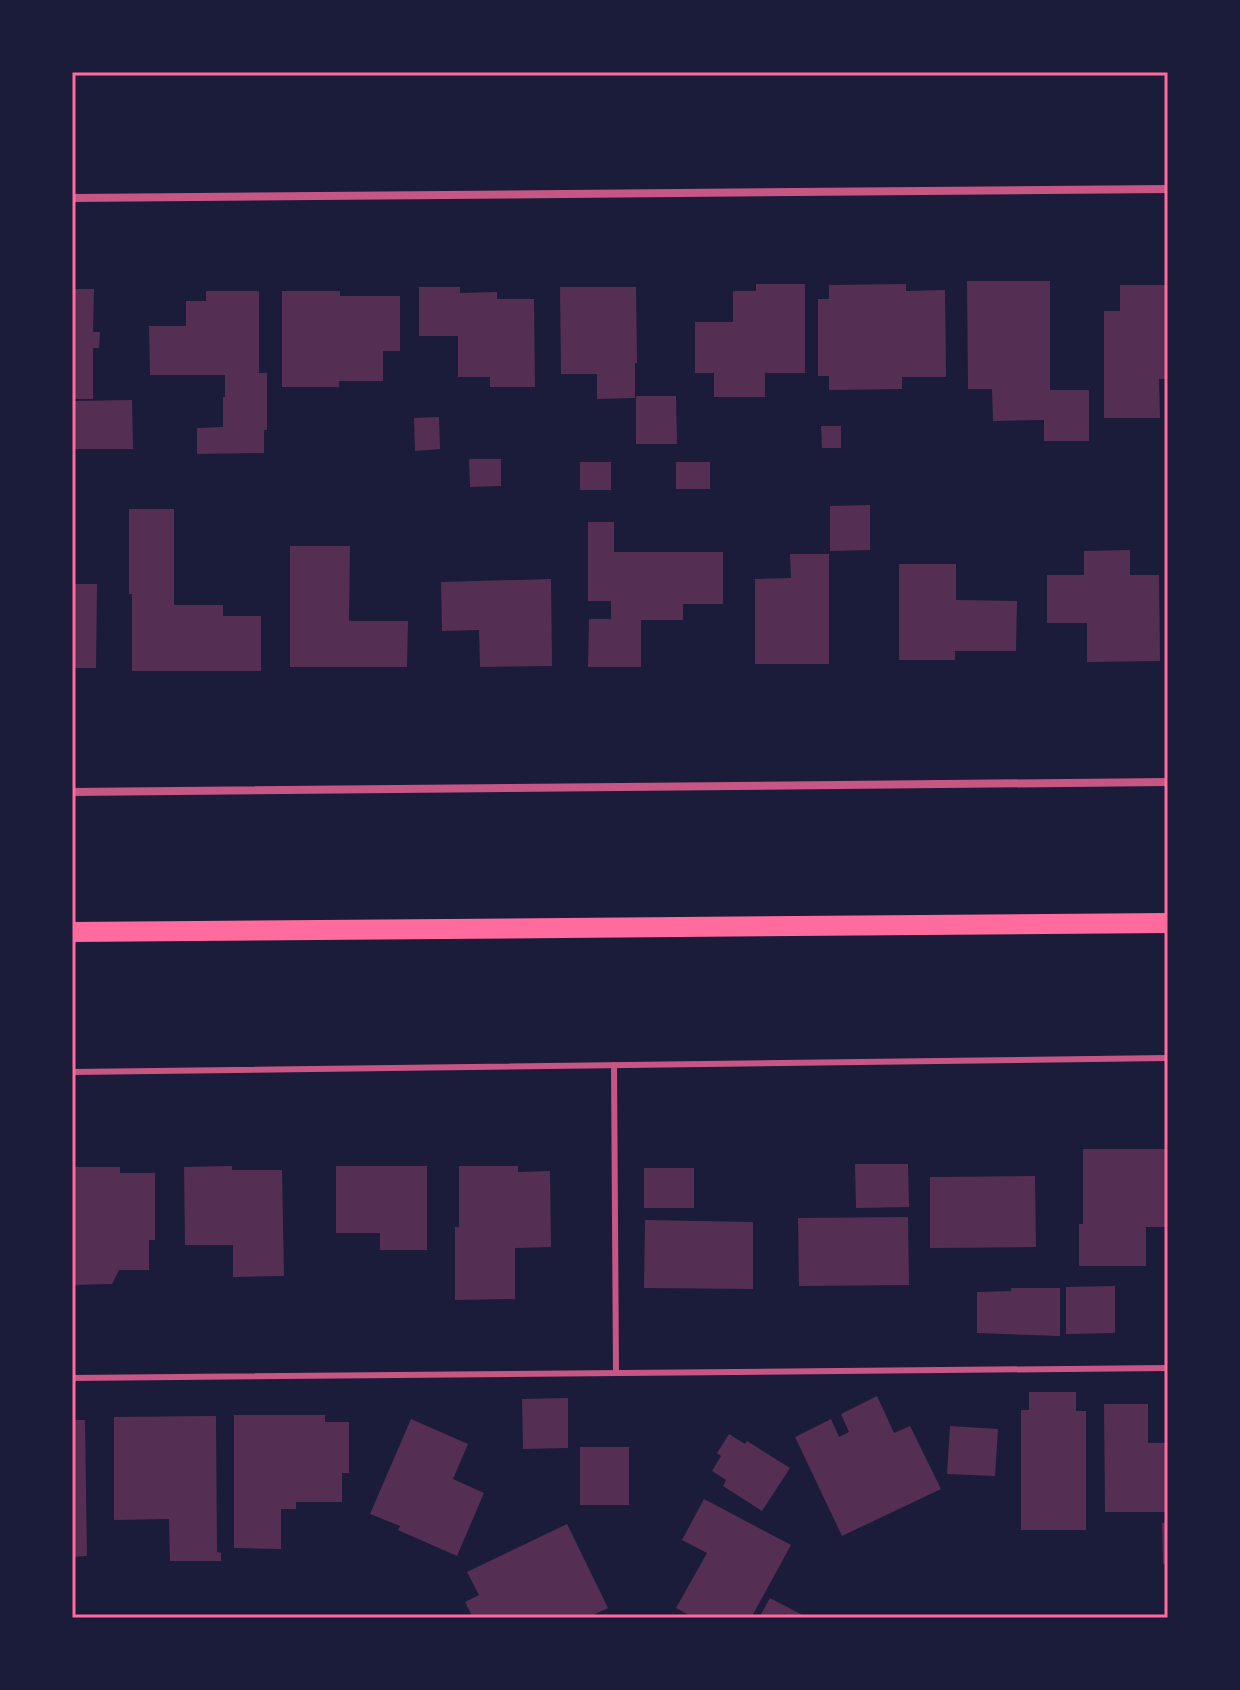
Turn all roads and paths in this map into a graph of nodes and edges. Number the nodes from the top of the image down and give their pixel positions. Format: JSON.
{"nodes":[{"id":1,"x":1168,"y":189,"type":"edge"},
{"id":2,"x":72,"y":198,"type":"edge"},
{"id":3,"x":1168,"y":782,"type":"edge"},
{"id":4,"x":72,"y":792,"type":"edge"},
{"id":5,"x":1168,"y":923,"type":"edge"},
{"id":6,"x":72,"y":932,"type":"edge"},
{"id":7,"x":1168,"y":1058,"type":"edge"},
{"id":8,"x":614,"y":1065,"type":"junction"},
{"id":9,"x":72,"y":1072,"type":"edge"},
{"id":10,"x":1168,"y":1368,"type":"edge"},
{"id":11,"x":616,"y":1373,"type":"junction"},
{"id":12,"x":72,"y":1378,"type":"edge"}],
"edges":[{"from":1,"to":2,"type":"street"},
{"from":3,"to":4,"type":"street"},
{"from":5,"to":6,"type":"main road"},
{"from":7,"to":8,"type":"lane"},
{"from":8,"to":9,"type":"lane"},
{"from":8,"to":11,"type":"lane"},
{"from":10,"to":11,"type":"lane"},
{"from":11,"to":12,"type":"lane"}]}
